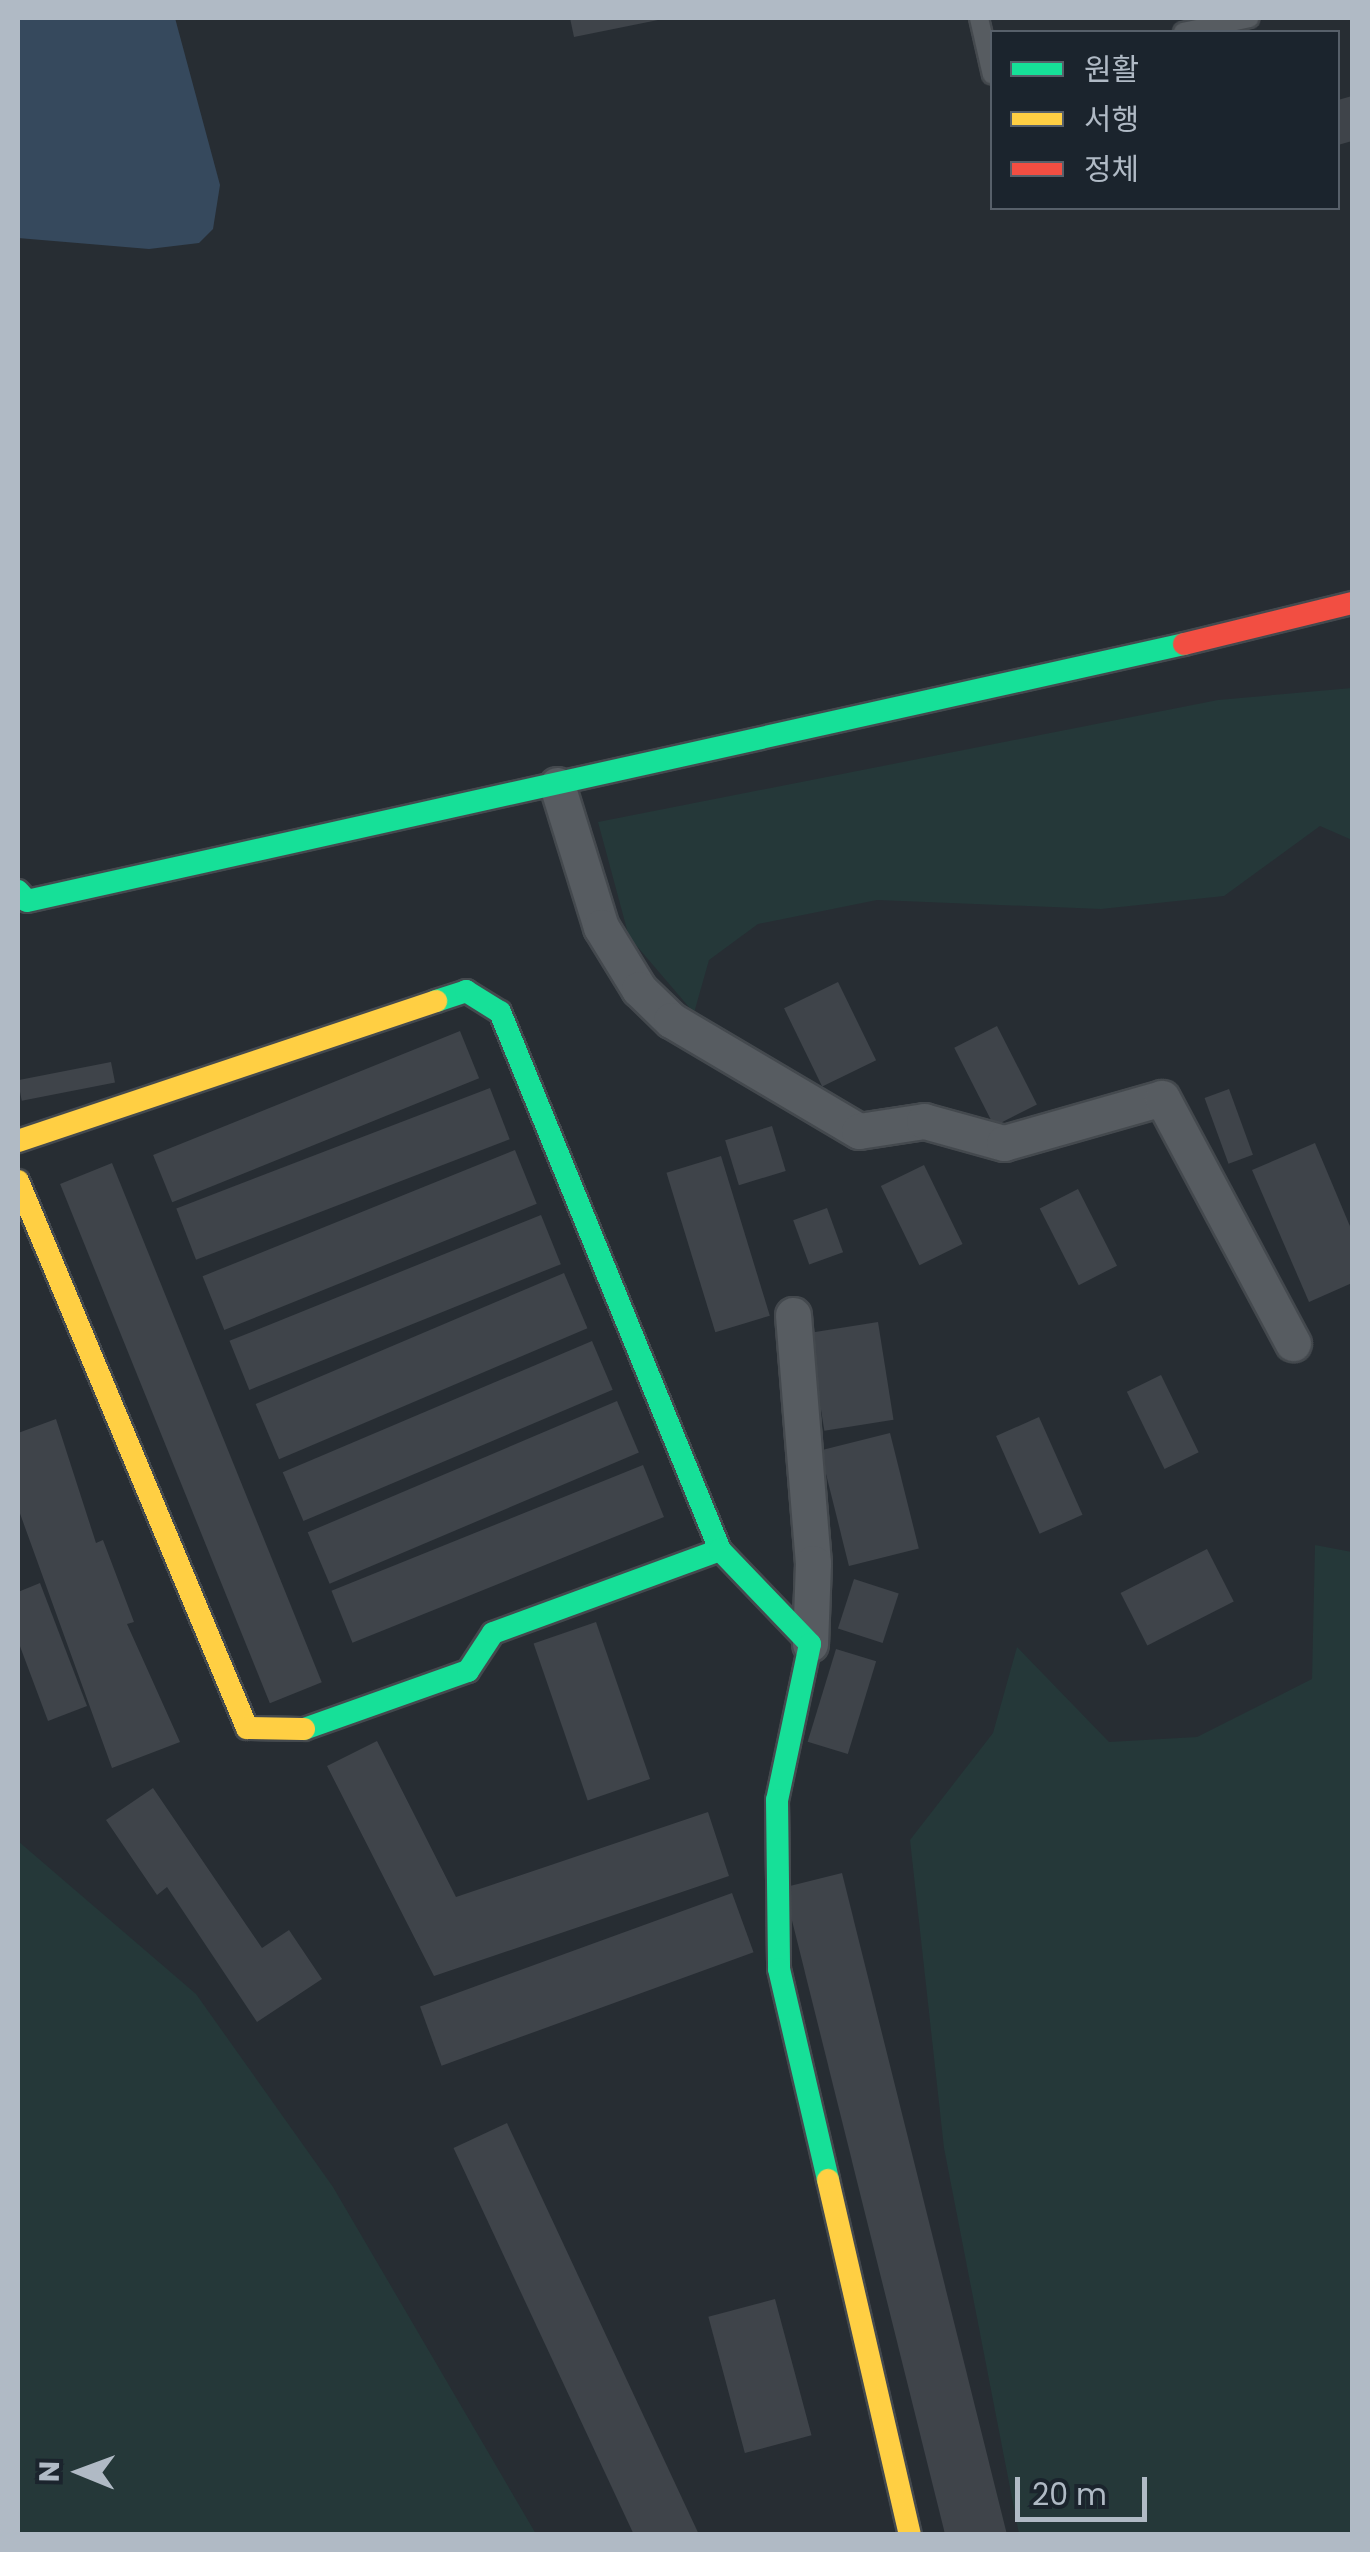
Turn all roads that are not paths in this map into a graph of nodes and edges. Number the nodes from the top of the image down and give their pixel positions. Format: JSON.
{"nodes":[{"id":1,"x":980,"y":18,"type":"edge"},
{"id":2,"x":1250,"y":18,"type":"edge"},
{"id":3,"x":1193,"y":30,"type":"edge"},
{"id":4,"x":990,"y":66,"type":"edge"},
{"id":5,"x":1352,"y":603,"type":"edge"},
{"id":6,"x":557,"y":785,"type":"junction"},
{"id":7,"x":21,"y":898,"type":"edge"},
{"id":8,"x":18,"y":1140,"type":"edge"},
{"id":9,"x":18,"y":1181,"type":"edge"},
{"id":10,"x":793,"y":1315,"type":"dead end"},
{"id":11,"x":1293,"y":1343,"type":"dead end"},
{"id":12,"x":720,"y":1550,"type":"junction"},
{"id":13,"x":810,"y":1644,"type":"junction"},
{"id":14,"x":910,"y":2534,"type":"edge"}],
"edges":[{"from":1,"to":4,"type":"lane"},
{"from":2,"to":3,"type":"lane"},
{"from":5,"to":6,"type":"street"},
{"from":6,"to":7,"type":"street"},
{"from":6,"to":11,"type":"street"},
{"from":8,"to":12,"type":"street"},
{"from":9,"to":12,"type":"street"},
{"from":10,"to":13,"type":"street"},
{"from":12,"to":13,"type":"street"},
{"from":13,"to":14,"type":"street"}]}
